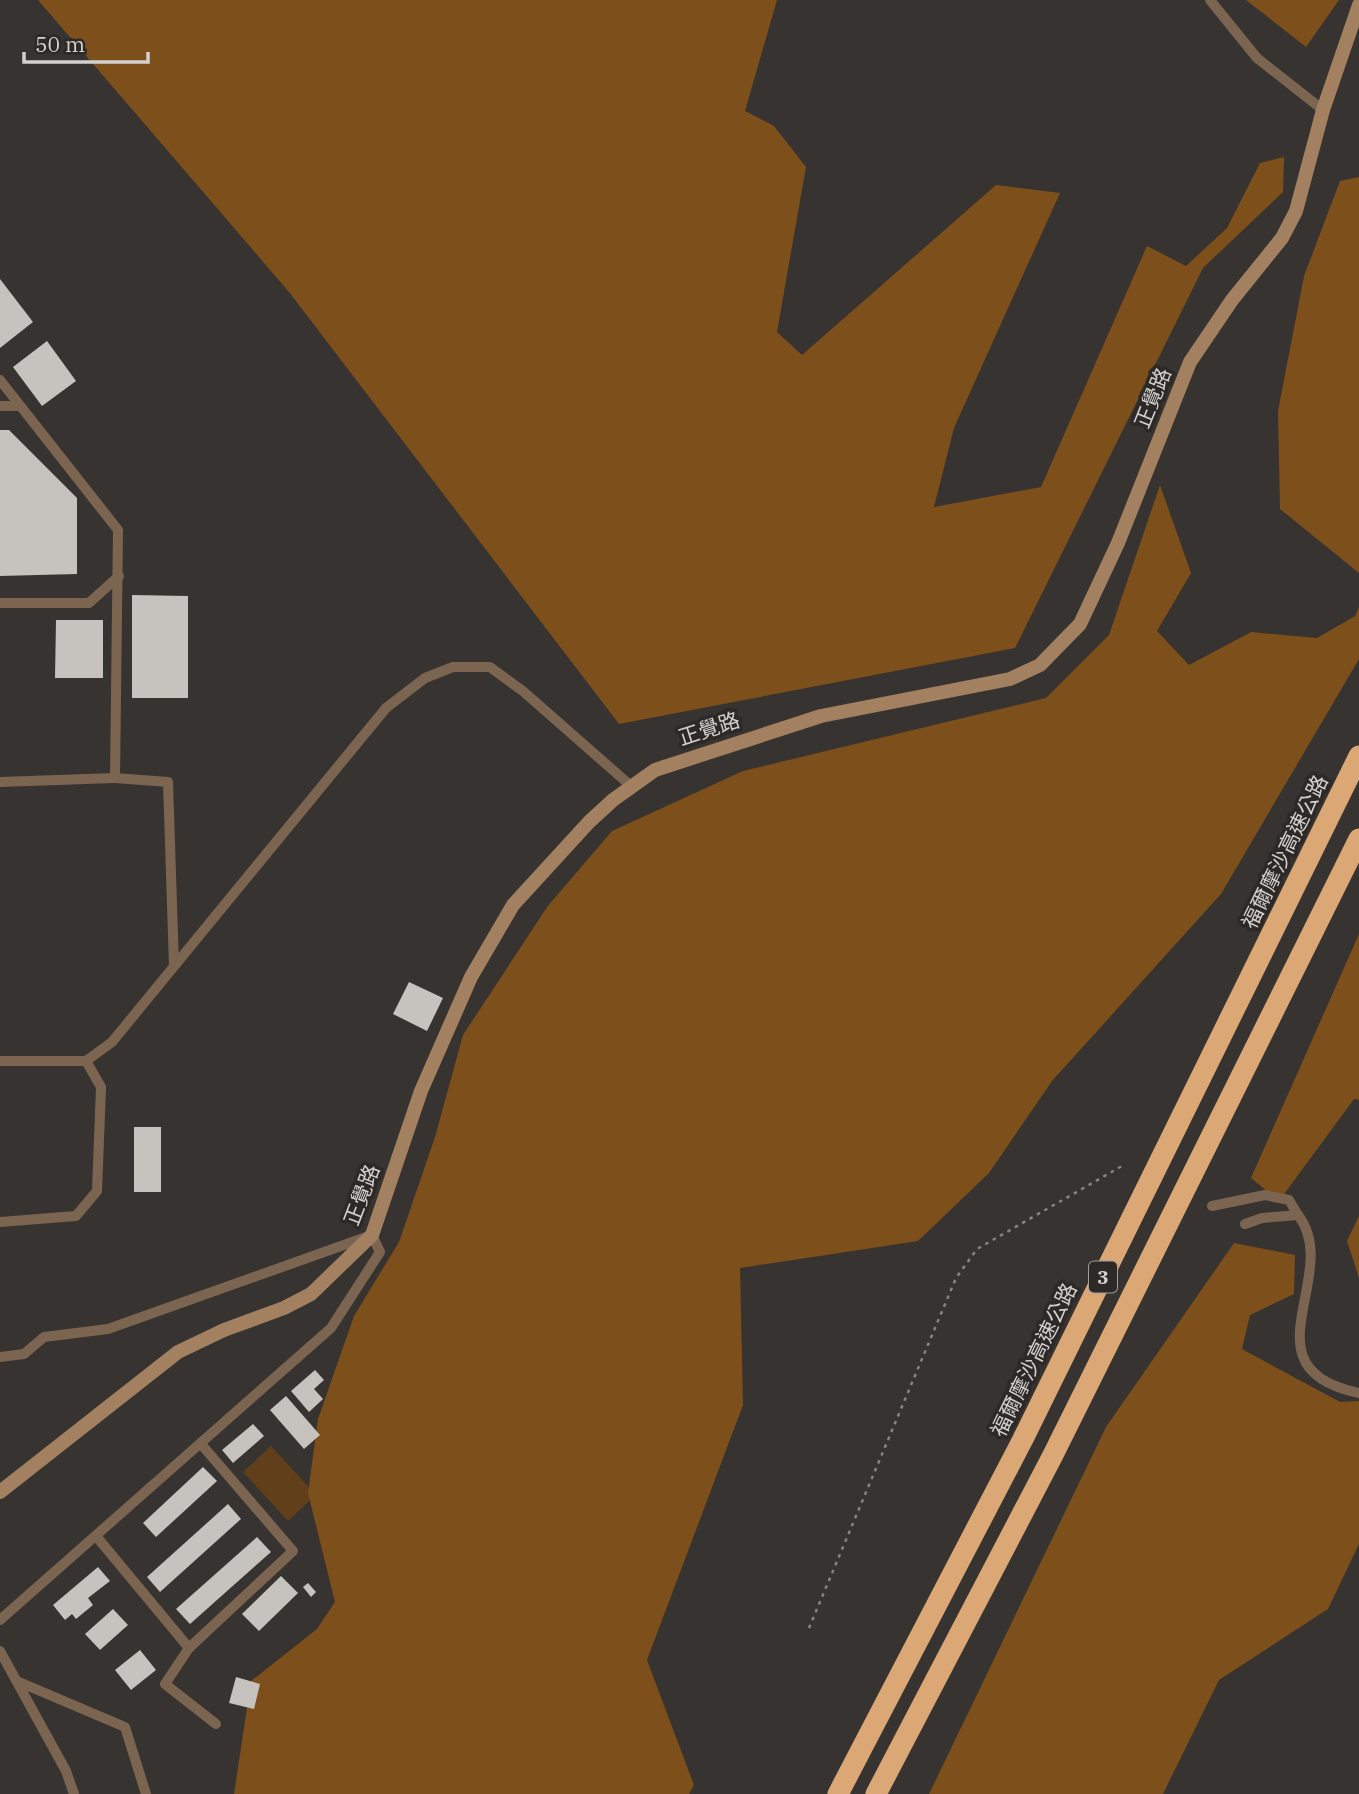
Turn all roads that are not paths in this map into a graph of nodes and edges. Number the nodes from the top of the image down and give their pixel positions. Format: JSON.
{"nodes":[{"id":1,"x":1210,"y":0,"type":"edge"},
{"id":2,"x":1359,"y":5,"type":"edge"},
{"id":3,"x":1323,"y":110,"type":"junction"},
{"id":4,"x":0,"y":380,"type":"edge"},
{"id":5,"x":0,"y":406,"type":"edge"},
{"id":6,"x":20,"y":406,"type":"junction"},
{"id":7,"x":119,"y":576,"type":"junction"},
{"id":8,"x":0,"y":603,"type":"edge"},
{"id":9,"x":1359,"y":756,"type":"edge"},
{"id":10,"x":115,"y":778,"type":"junction"},
{"id":11,"x":0,"y":782,"type":"edge"},
{"id":12,"x":631,"y":786,"type":"junction"},
{"id":13,"x":1359,"y":839,"type":"edge"},
{"id":14,"x":174,"y":966,"type":"junction"},
{"id":15,"x":0,"y":1061,"type":"edge"},
{"id":16,"x":86,"y":1061,"type":"junction"},
{"id":17,"x":1212,"y":1206,"type":"dead end"},
{"id":18,"x":1298,"y":1215,"type":"junction"},
{"id":19,"x":0,"y":1222,"type":"edge"},
{"id":20,"x":1245,"y":1224,"type":"dead end"},
{"id":21,"x":372,"y":1235,"type":"junction"},
{"id":22,"x":0,"y":1357,"type":"edge"},
{"id":23,"x":1359,"y":1394,"type":"edge"},
{"id":24,"x":201,"y":1444,"type":"junction"},
{"id":25,"x":0,"y":1492,"type":"edge"},
{"id":26,"x":96,"y":1536,"type":"junction"},
{"id":27,"x":0,"y":1620,"type":"edge"},
{"id":28,"x":189,"y":1647,"type":"junction"},
{"id":29,"x":0,"y":1651,"type":"edge"},
{"id":30,"x":19,"y":1682,"type":"junction"},
{"id":31,"x":216,"y":1724,"type":"dead end"},
{"id":32,"x":74,"y":1794,"type":"edge"},
{"id":33,"x":146,"y":1794,"type":"edge"},
{"id":34,"x":838,"y":1794,"type":"edge"},
{"id":35,"x":876,"y":1794,"type":"edge"}],
"edges":[{"from":1,"to":3,"type":"lane"},
{"from":2,"to":3,"type":"street","name":"正覺路"},
{"from":3,"to":12,"type":"street","name":"正覺路"},
{"from":4,"to":6,"type":"lane"},
{"from":5,"to":6,"type":"lane"},
{"from":6,"to":7,"type":"lane"},
{"from":7,"to":8,"type":"lane"},
{"from":7,"to":10,"type":"lane"},
{"from":9,"to":34,"type":"highway","name":"福爾摩沙高速公路","number":"3"},
{"from":10,"to":11,"type":"lane"},
{"from":10,"to":14,"type":"lane"},
{"from":12,"to":14,"type":"lane"},
{"from":12,"to":21,"type":"street","name":"正覺路"},
{"from":13,"to":35,"type":"highway","number":"3"},
{"from":14,"to":16,"type":"lane"},
{"from":15,"to":16,"type":"lane"},
{"from":16,"to":19,"type":"lane"},
{"from":17,"to":18,"type":"lane"},
{"from":18,"to":20,"type":"lane"},
{"from":18,"to":23,"type":"lane"},
{"from":21,"to":22,"type":"lane"},
{"from":21,"to":24,"type":"lane"},
{"from":21,"to":25,"type":"street","name":"正覺路"},
{"from":24,"to":26,"type":"lane"},
{"from":24,"to":28,"type":"lane"},
{"from":26,"to":27,"type":"lane"},
{"from":26,"to":28,"type":"lane"},
{"from":28,"to":31,"type":"lane"},
{"from":29,"to":30,"type":"lane"},
{"from":30,"to":32,"type":"lane"},
{"from":30,"to":33,"type":"lane"}]}
